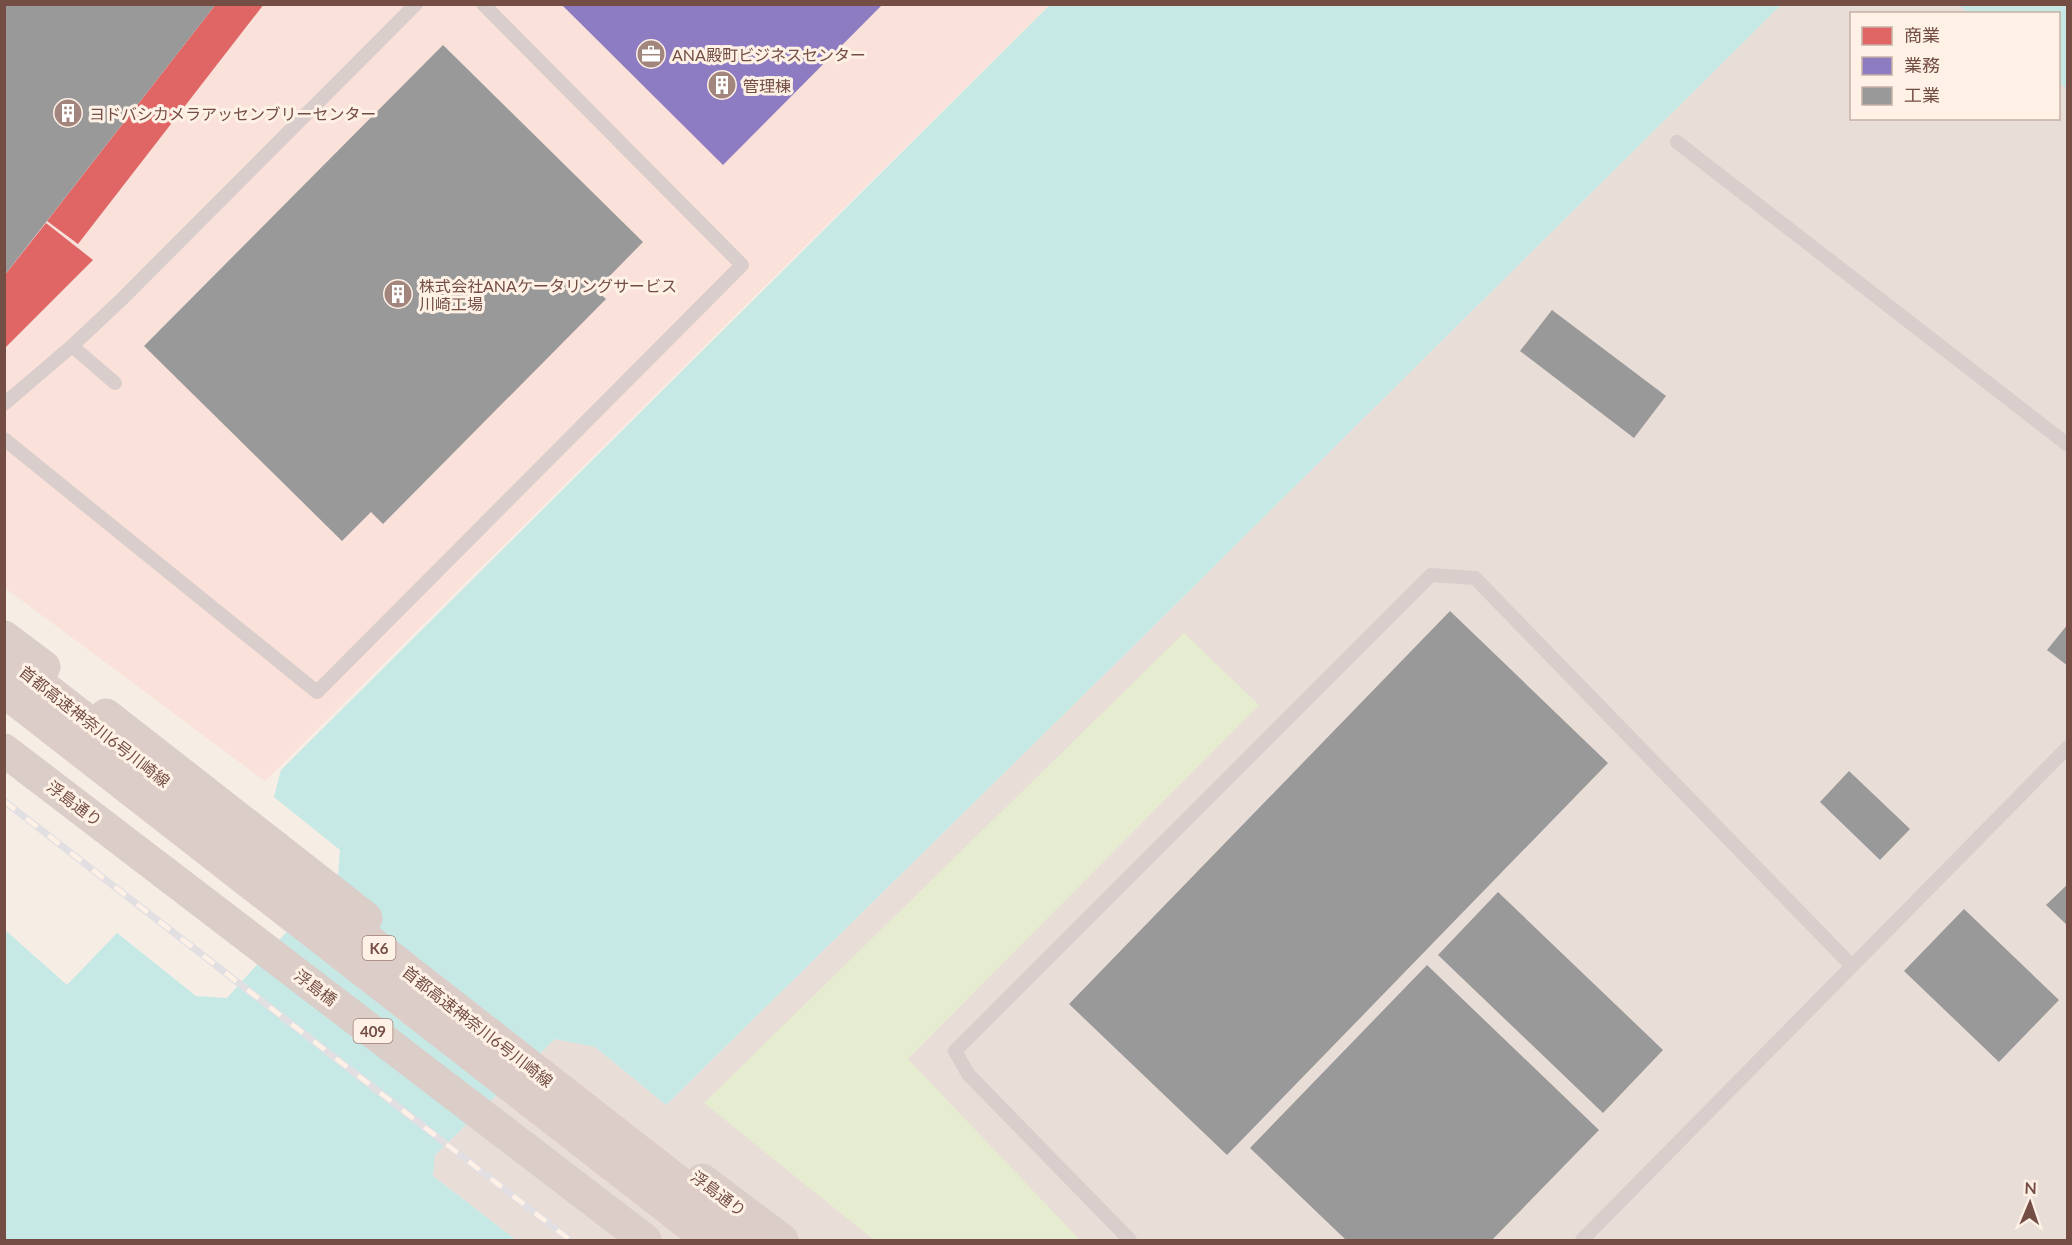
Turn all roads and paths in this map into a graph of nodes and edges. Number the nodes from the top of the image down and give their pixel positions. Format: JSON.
{"nodes":[{"id":1,"x":416,"y":4,"type":"edge"},
{"id":2,"x":483,"y":4,"type":"edge"},
{"id":3,"x":1677,"y":142,"type":"dead end"},
{"id":4,"x":72,"y":346,"type":"junction"},
{"id":5,"x":115,"y":383,"type":"dead end"},
{"id":6,"x":4,"y":404,"type":"edge"},
{"id":7,"x":4,"y":439,"type":"edge"},
{"id":8,"x":2067,"y":445,"type":"edge"},
{"id":9,"x":4,"y":637,"type":"edge"},
{"id":10,"x":4,"y":656,"type":"edge"},
{"id":11,"x":4,"y":691,"type":"edge"},
{"id":12,"x":2067,"y":747,"type":"edge"},
{"id":13,"x":4,"y":750,"type":"edge"},
{"id":14,"x":146,"y":857,"type":"joint"},
{"id":15,"x":1852,"y":966,"type":"junction"},
{"id":16,"x":645,"y":1240,"type":"edge"},
{"id":17,"x":709,"y":1240,"type":"edge"},
{"id":18,"x":753,"y":1240,"type":"edge"},
{"id":19,"x":782,"y":1240,"type":"edge"},
{"id":20,"x":1130,"y":1240,"type":"edge"},
{"id":21,"x":1582,"y":1240,"type":"edge"}],
"edges":[{"from":1,"to":4,"type":"lane"},
{"from":2,"to":7,"type":"lane"},
{"from":3,"to":8,"type":"lane"},
{"from":4,"to":5,"type":"lane"},
{"from":4,"to":6,"type":"lane"},
{"from":9,"to":19,"type":"highway","name":"浮島通り"},
{"from":10,"to":18,"type":"highway","name":"首都高速神奈川6号川崎線","number":"K6"},
{"from":11,"to":17,"type":"highway","name":"首都高速神奈川6号川崎線","number":"K6"},
{"from":12,"to":15,"type":"lane"},
{"from":13,"to":14,"type":"highway","name":"浮島通り","number":"409"},
{"from":14,"to":16,"type":"highway","name":"浮島橋","number":"409"},
{"from":15,"to":20,"type":"lane"},
{"from":15,"to":21,"type":"lane"}]}
